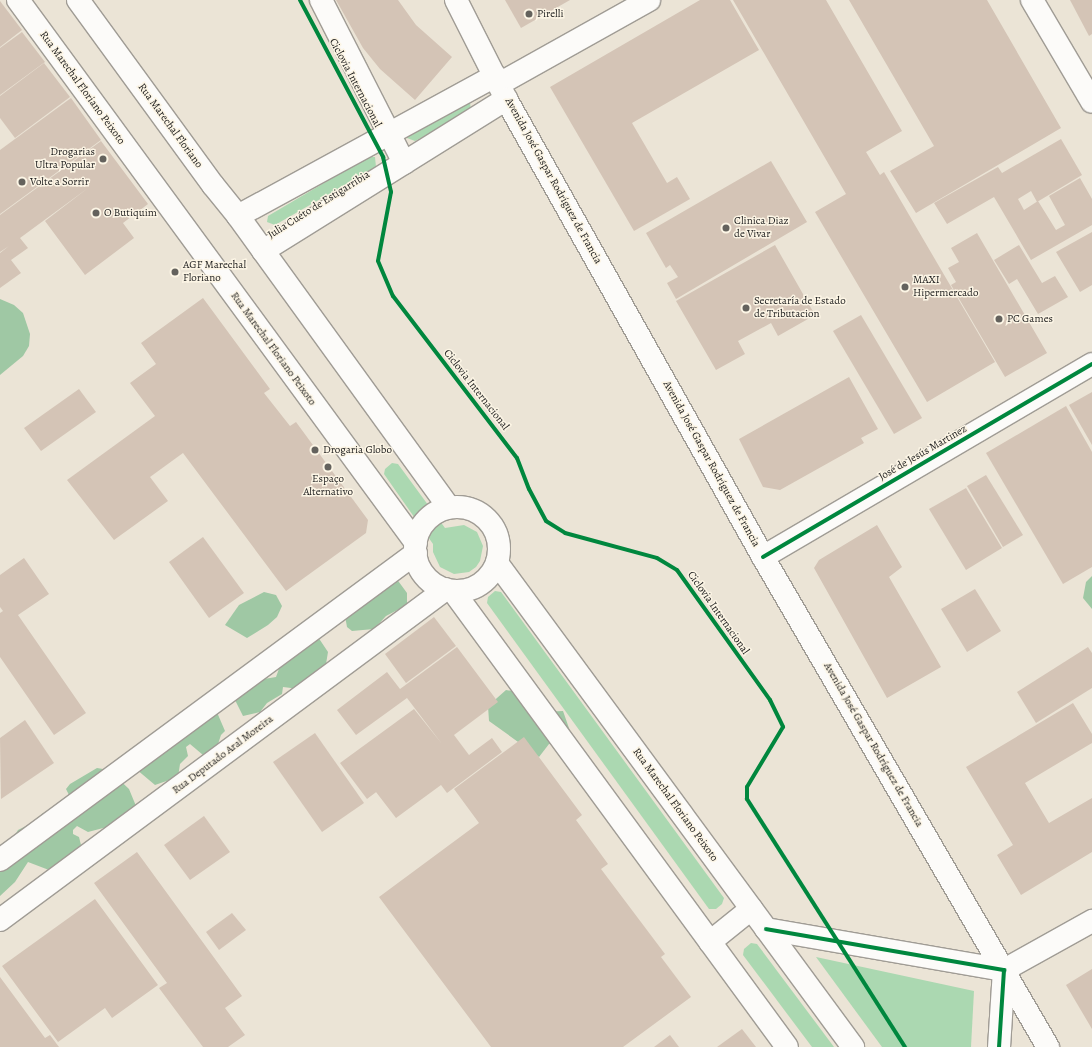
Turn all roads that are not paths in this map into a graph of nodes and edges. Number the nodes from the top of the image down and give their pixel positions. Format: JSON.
{"nodes":[{"id":1,"x":18,"y":0,"type":"edge"},
{"id":2,"x":78,"y":0,"type":"edge"},
{"id":3,"x":320,"y":0,"type":"edge"},
{"id":4,"x":456,"y":0,"type":"edge"},
{"id":5,"x":649,"y":0,"type":"edge"},
{"id":6,"x":1032,"y":0,"type":"edge"},
{"id":7,"x":500,"y":86,"type":"junction"},
{"id":8,"x":1092,"y":102,"type":"edge"},
{"id":9,"x":389,"y":134,"type":"junction"},
{"id":10,"x":404,"y":163,"type":"junction"},
{"id":11,"x":238,"y":216,"type":"junction"},
{"id":12,"x":263,"y":251,"type":"junction"},
{"id":13,"x":1092,"y":364,"type":"edge"},
{"id":14,"x":449,"y":508,"type":"junction"},
{"id":15,"x":416,"y":548,"type":"junction"},
{"id":16,"x":763,"y":557,"type":"junction"},
{"id":17,"x":497,"y":563,"type":"junction"},
{"id":18,"x":449,"y":590,"type":"junction"},
{"id":19,"x":0,"y":860,"type":"edge"},
{"id":20,"x":752,"y":909,"type":"junction"},
{"id":21,"x":0,"y":920,"type":"edge"},
{"id":22,"x":1092,"y":921,"type":"edge"},
{"id":23,"x":766,"y":929,"type":"junction"},
{"id":24,"x":710,"y":942,"type":"junction"},
{"id":25,"x":1004,"y":970,"type":"junction"},
{"id":26,"x":787,"y":1047,"type":"edge"},
{"id":27,"x":853,"y":1047,"type":"edge"},
{"id":28,"x":1000,"y":1047,"type":"edge"},
{"id":29,"x":1048,"y":1047,"type":"edge"}],
"edges":[{"from":1,"to":15,"type":"main road","name":"Rua Marechal Floriano Peixoto"},
{"from":2,"to":11,"type":"main road","name":"Rua Marechal Floriano"},
{"from":3,"to":9,"type":"main road"},
{"from":4,"to":7,"type":"main road","name":"Avenida José Gaspar Rodríguez de Francia"},
{"from":5,"to":7,"type":"main road","name":"Julia Cuéto de Estigarribia"},
{"from":6,"to":8,"type":"main road"},
{"from":7,"to":9,"type":"main road","name":"Julia Cuéto de Estigarribia"},
{"from":7,"to":10,"type":"main road","name":"Julia Cuéto de Estigarribia"},
{"from":7,"to":16,"type":"main road","name":"Avenida José Gaspar Rodríguez de Francia"},
{"from":9,"to":10,"type":"main road"},
{"from":9,"to":11,"type":"main road","name":"Julia Cuéto de Estigarribia"},
{"from":10,"to":12,"type":"main road","name":"Julia Cuéto de Estigarribia"},
{"from":11,"to":12,"type":"main road","name":"Rua Marechal Floriano"},
{"from":12,"to":14,"type":"main road"},
{"from":13,"to":16,"type":"main road","name":"José de Jesús Martinez"},
{"from":14,"to":15,"type":"main road"},
{"from":14,"to":17,"type":"main road"},
{"from":15,"to":18,"type":"main road"},
{"from":15,"to":19,"type":"main road"},
{"from":16,"to":25,"type":"main road","name":"Avenida José Gaspar Rodríguez de Francia"},
{"from":17,"to":18,"type":"main road"},
{"from":17,"to":20,"type":"main road","name":"Rua Marechal Floriano Peixoto"},
{"from":18,"to":21,"type":"main road","name":"Rua Deputado Aral Moreira"},
{"from":18,"to":24,"type":"main road"},
{"from":20,"to":23,"type":"main road","name":"Rua Marechal Floriano Peixoto"},
{"from":20,"to":24,"type":"main road"},
{"from":22,"to":25,"type":"main road"},
{"from":23,"to":25,"type":"main road"},
{"from":23,"to":27,"type":"main road","name":"Rua Marechal Floriano Peixoto"},
{"from":24,"to":26,"type":"main road"},
{"from":25,"to":28,"type":"main road"},
{"from":25,"to":29,"type":"main road","name":"Avenida José Gaspar Rodríguez de Francia"}]}
